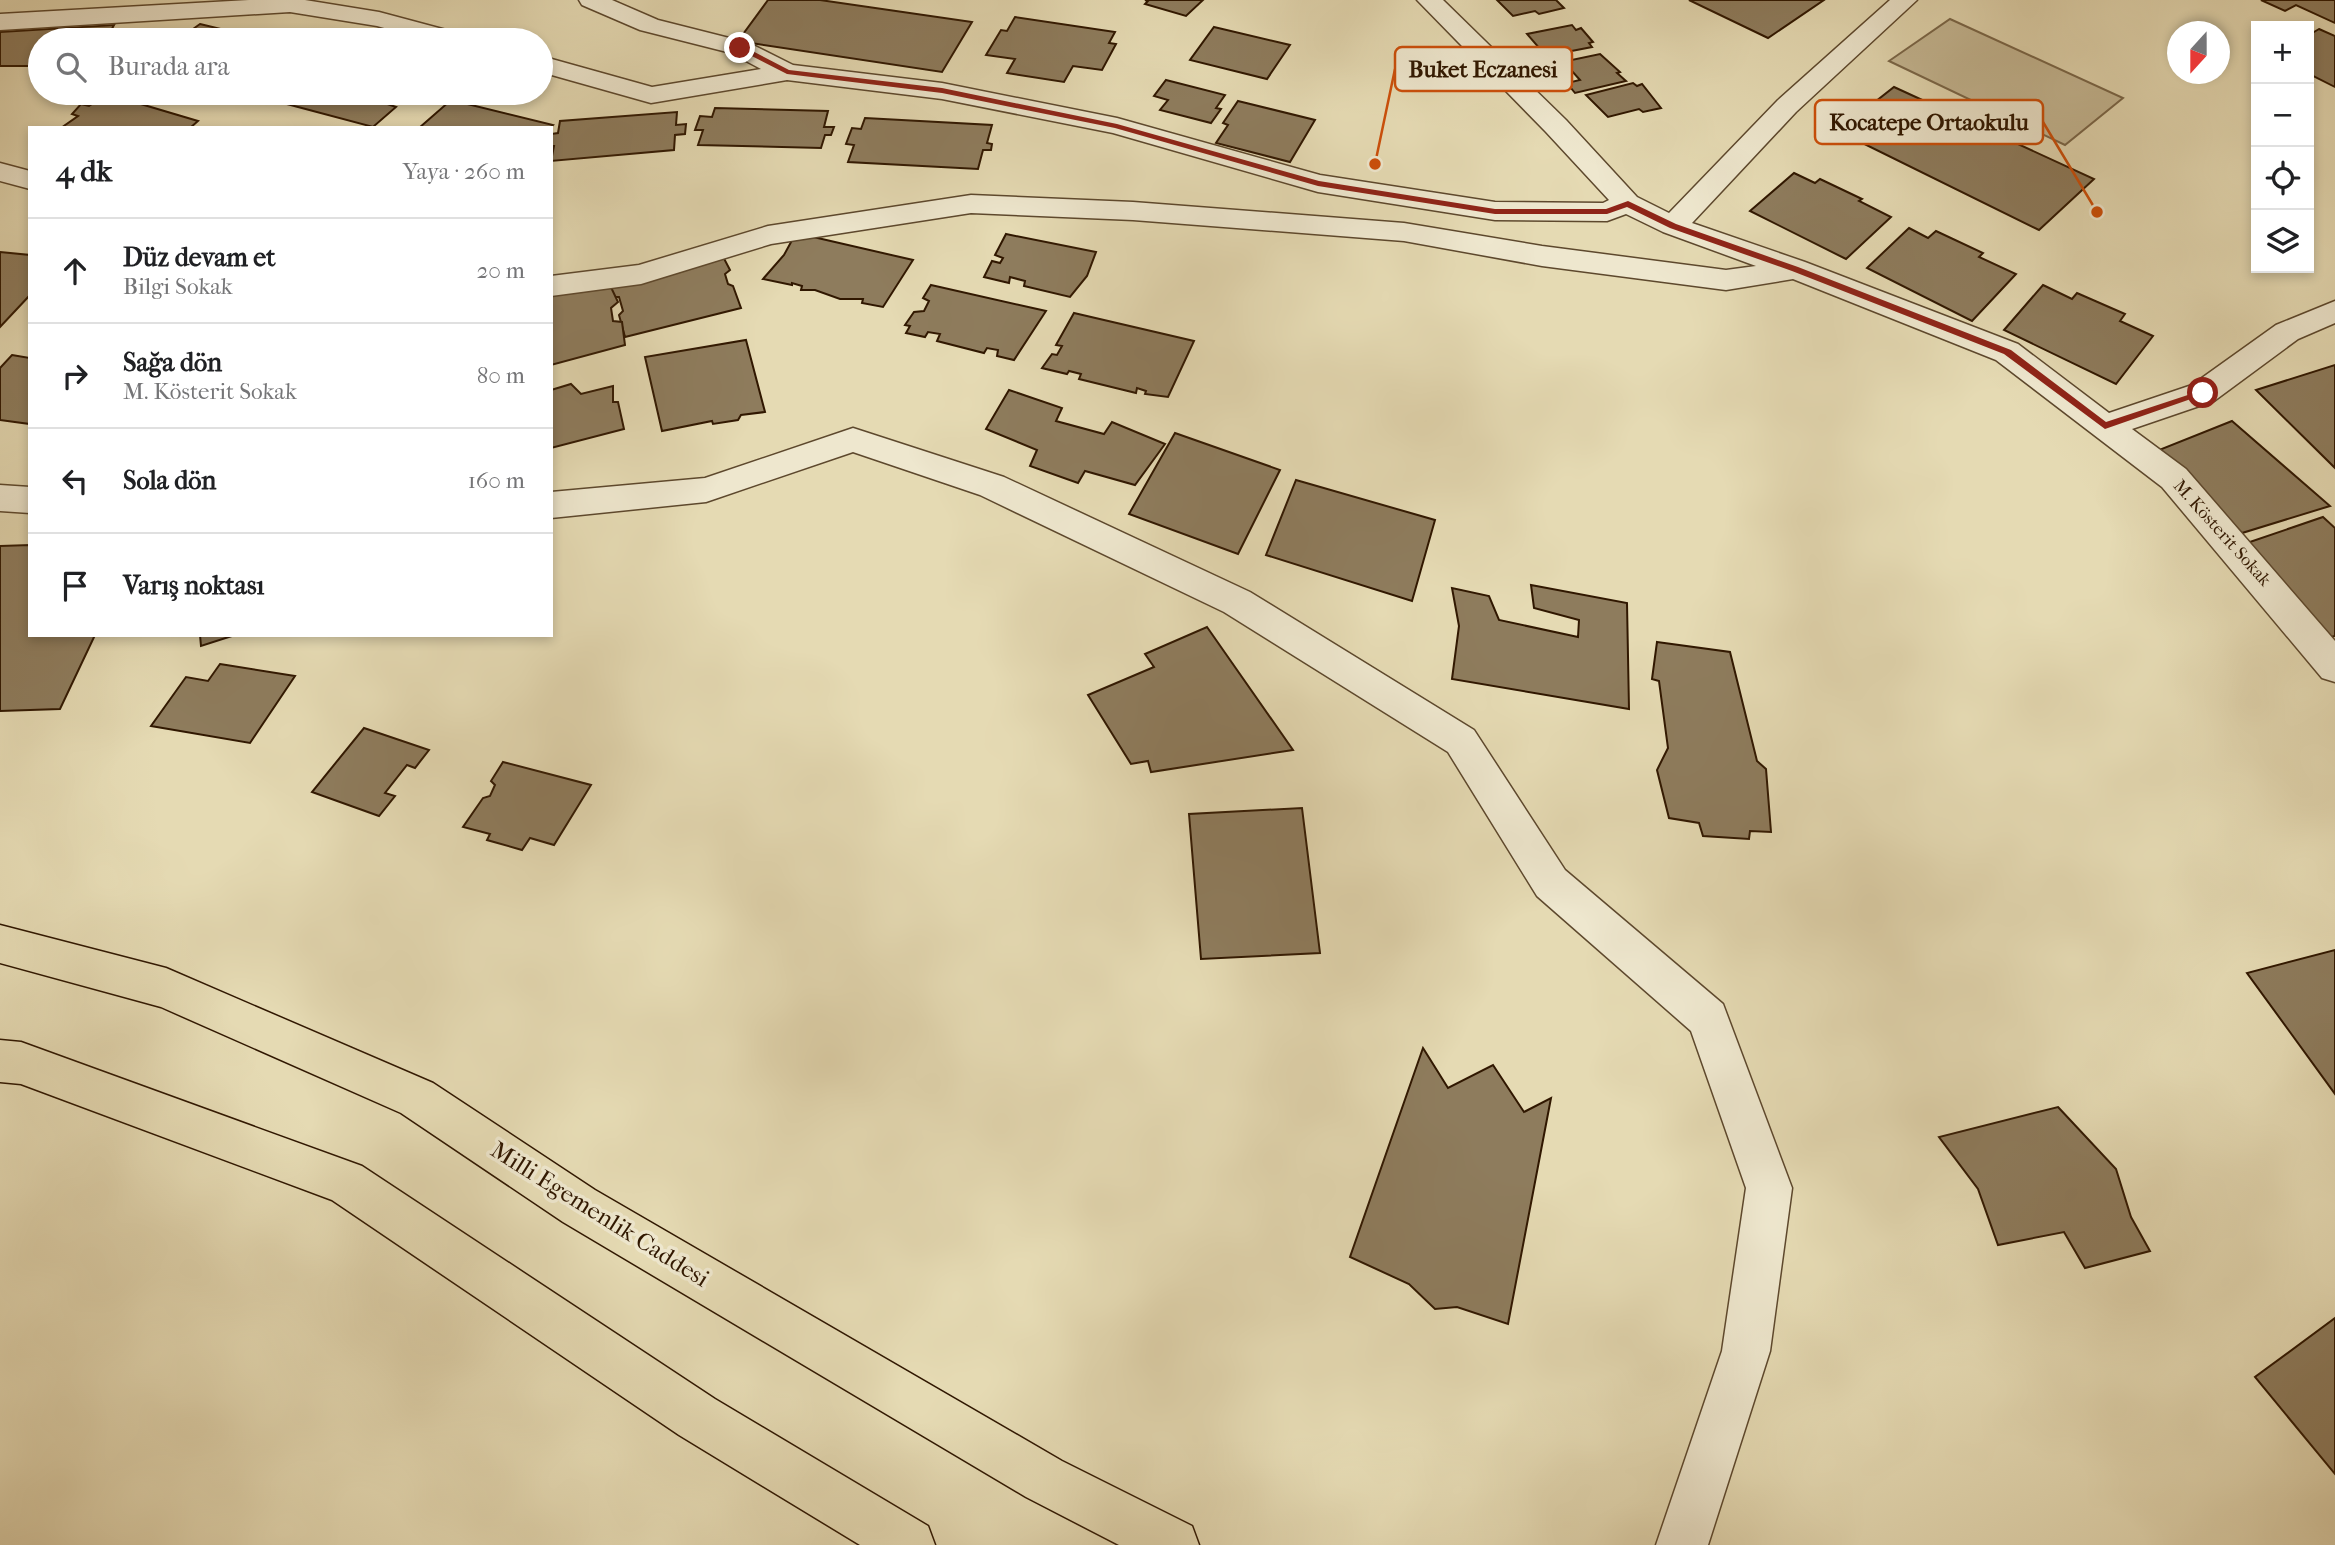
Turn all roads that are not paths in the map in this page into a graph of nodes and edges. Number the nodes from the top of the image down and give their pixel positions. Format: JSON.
{"nodes":[{"id":1,"x":591,"y":0,"type":"edge"},
{"id":2,"x":1429,"y":0,"type":"edge"},
{"id":3,"x":1905,"y":0,"type":"edge"},
{"id":4,"x":0,"y":22,"type":"edge"},
{"id":5,"x":412,"y":28,"type":"edge"},
{"id":6,"x":553,"y":67,"type":"edge"},
{"id":7,"x":787,"y":72,"type":"junction"},
{"id":8,"x":0,"y":172,"type":"edge"},
{"id":9,"x":28,"y":179,"type":"edge"},
{"id":10,"x":1628,"y":203,"type":"junction"},
{"id":11,"x":1673,"y":226,"type":"junction"},
{"id":12,"x":1795,"y":269,"type":"junction"},
{"id":13,"x":553,"y":286,"type":"edge"},
{"id":14,"x":2335,"y":312,"type":"edge"},
{"id":15,"x":2105,"y":426,"type":"junction"},
{"id":16,"x":0,"y":498,"type":"edge"},
{"id":17,"x":28,"y":500,"type":"edge"},
{"id":18,"x":553,"y":505,"type":"edge"},
{"id":19,"x":2335,"y":667,"type":"edge"},
{"id":20,"x":0,"y":944,"type":"edge"},
{"id":21,"x":0,"y":1061,"type":"edge"},
{"id":22,"x":909,"y":1545,"type":"edge"},
{"id":23,"x":1173,"y":1545,"type":"edge"},
{"id":24,"x":1682,"y":1545,"type":"edge"}],
"edges":[{"from":1,"to":7,"type":"street"},
{"from":2,"to":10,"type":"street","name":"M. Kösterit Sokak"},
{"from":3,"to":11,"type":"street"},
{"from":4,"to":5,"type":"street"},
{"from":6,"to":7,"type":"street"},
{"from":7,"to":10,"type":"street"},
{"from":8,"to":9,"type":"street"},
{"from":10,"to":11,"type":"street","name":"M. Kösterit Sokak"},
{"from":11,"to":12,"type":"street","name":"M. Kösterit Sokak"},
{"from":12,"to":13,"type":"street"},
{"from":12,"to":15,"type":"street","name":"M. Kösterit Sokak"},
{"from":14,"to":15,"type":"street"},
{"from":15,"to":19,"type":"street","name":"M. Kösterit Sokak"},
{"from":16,"to":17,"type":"street"},
{"from":18,"to":24,"type":"street"},
{"from":20,"to":23,"type":"highway","name":"Milli Egemenlik Caddesi"},
{"from":21,"to":22,"type":"highway"}]}
